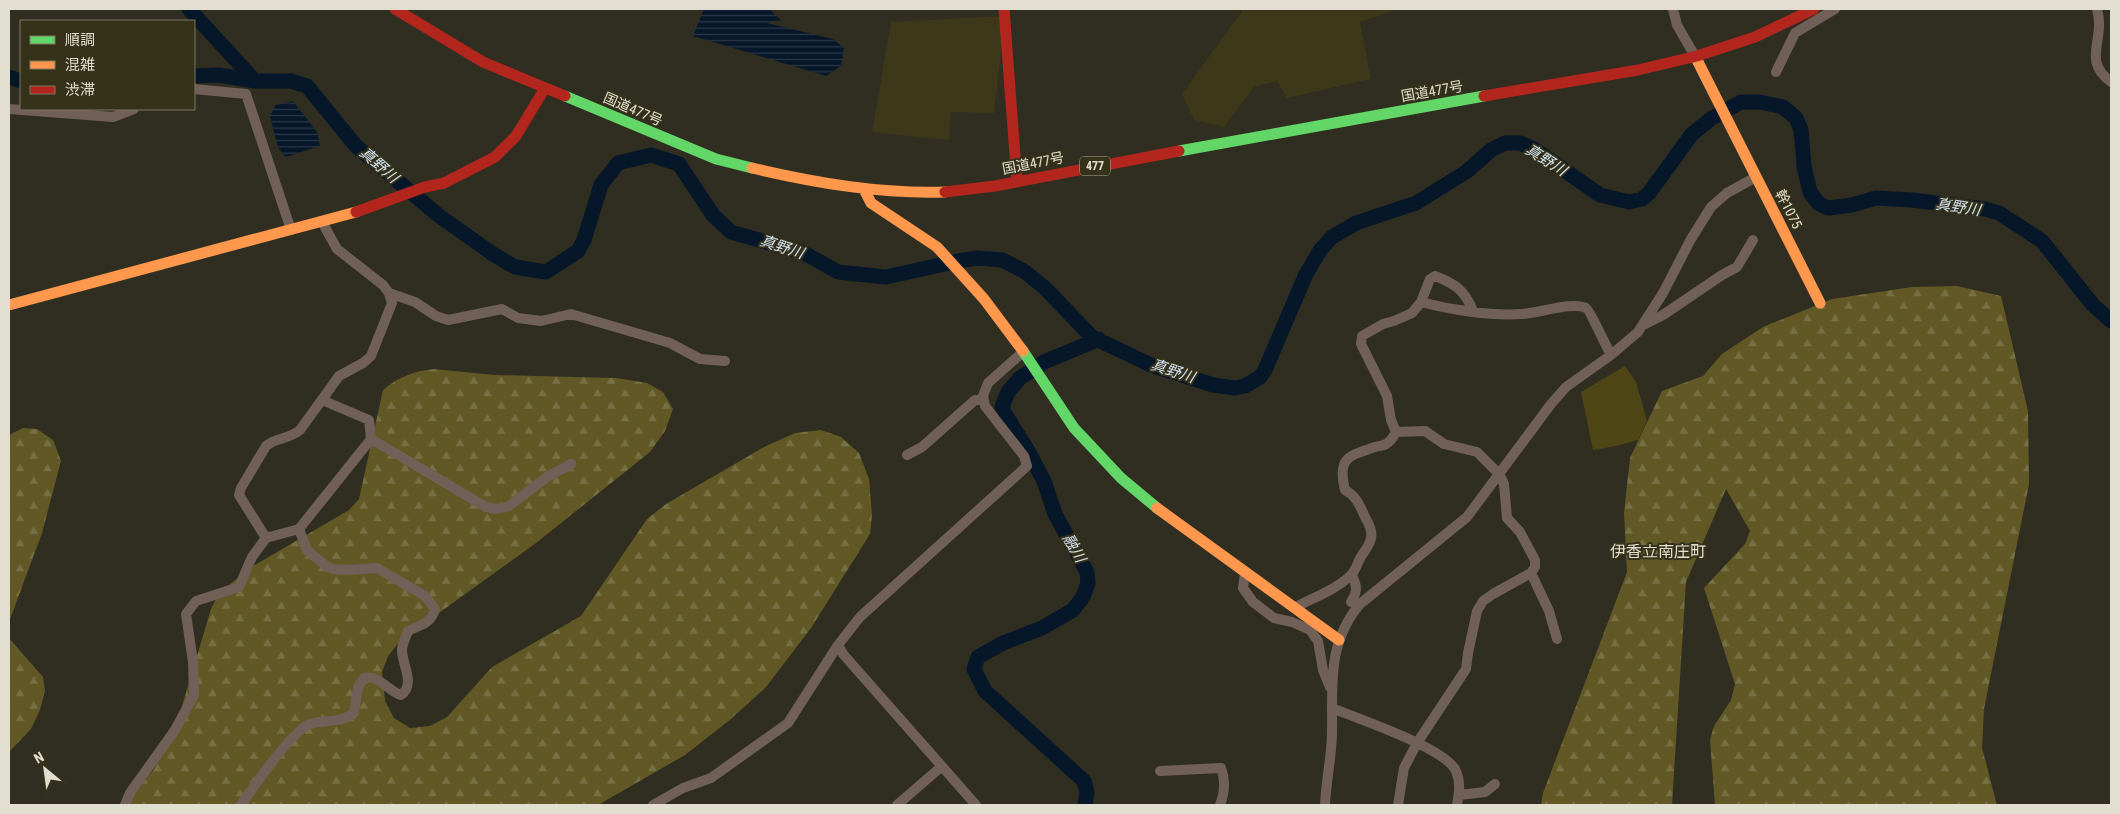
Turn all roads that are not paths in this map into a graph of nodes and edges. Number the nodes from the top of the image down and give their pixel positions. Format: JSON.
{"nodes":[{"id":1,"x":395,"y":9,"type":"edge"},
{"id":2,"x":1004,"y":9,"type":"edge"},
{"id":3,"x":1673,"y":9,"type":"edge"},
{"id":4,"x":1814,"y":9,"type":"edge"},
{"id":5,"x":1835,"y":9,"type":"edge"},
{"id":6,"x":2097,"y":9,"type":"edge"},
{"id":7,"x":1696,"y":58,"type":"junction"},
{"id":8,"x":1776,"y":72,"type":"dead end"},
{"id":9,"x":2111,"y":82,"type":"edge"},
{"id":10,"x":545,"y":88,"type":"junction"},
{"id":11,"x":195,"y":89,"type":"edge"},
{"id":12,"x":22,"y":110,"type":"edge"},
{"id":13,"x":131,"y":110,"type":"edge"},
{"id":14,"x":1756,"y":177,"type":"junction"},
{"id":15,"x":1017,"y":182,"type":"junction"},
{"id":16,"x":864,"y":189,"type":"junction"},
{"id":17,"x":322,"y":222,"type":"junction"},
{"id":18,"x":291,"y":230,"type":"junction"},
{"id":19,"x":1753,"y":240,"type":"dead end"},
{"id":20,"x":389,"y":293,"type":"junction"},
{"id":21,"x":1421,"y":302,"type":"junction"},
{"id":22,"x":1820,"y":303,"type":"dead end"},
{"id":23,"x":9,"y":305,"type":"edge"},
{"id":24,"x":1473,"y":311,"type":"junction"},
{"id":25,"x":1642,"y":326,"type":"junction"},
{"id":26,"x":1023,"y":352,"type":"junction"},
{"id":27,"x":1611,"y":355,"type":"junction"},
{"id":28,"x":725,"y":361,"type":"dead end"},
{"id":29,"x":984,"y":399,"type":"junction"},
{"id":30,"x":322,"y":400,"type":"junction"},
{"id":31,"x":1396,"y":432,"type":"junction"},
{"id":32,"x":372,"y":439,"type":"junction"},
{"id":33,"x":907,"y":454,"type":"dead end"},
{"id":34,"x":571,"y":464,"type":"dead end"},
{"id":35,"x":1500,"y":475,"type":"junction"},
{"id":36,"x":299,"y":529,"type":"junction"},
{"id":37,"x":266,"y":538,"type":"junction"},
{"id":38,"x":1245,"y":573,"type":"junction"},
{"id":39,"x":1531,"y":573,"type":"junction"},
{"id":40,"x":1352,"y":575,"type":"junction"},
{"id":41,"x":1351,"y":602,"type":"dead end"},
{"id":42,"x":1294,"y":608,"type":"junction"},
{"id":43,"x":1557,"y":639,"type":"dead end"},
{"id":44,"x":1339,"y":640,"type":"junction"},
{"id":45,"x":838,"y":646,"type":"junction"},
{"id":46,"x":1331,"y":688,"type":"junction"},
{"id":47,"x":1332,"y":708,"type":"junction"},
{"id":48,"x":1417,"y":743,"type":"junction"},
{"id":49,"x":941,"y":767,"type":"junction"},
{"id":50,"x":1160,"y":772,"type":"dead end"},
{"id":51,"x":1496,"y":784,"type":"dead end"},
{"id":52,"x":1458,"y":800,"type":"edge"},
{"id":53,"x":125,"y":805,"type":"edge"},
{"id":54,"x":241,"y":805,"type":"edge"},
{"id":55,"x":653,"y":805,"type":"edge"},
{"id":56,"x":897,"y":805,"type":"edge"},
{"id":57,"x":976,"y":805,"type":"edge"},
{"id":58,"x":1220,"y":805,"type":"edge"},
{"id":59,"x":1325,"y":805,"type":"edge"},
{"id":60,"x":1398,"y":805,"type":"edge"}],
"edges":[{"from":1,"to":10,"type":"main road","name":"国道477号","number":"477"},
{"from":2,"to":15,"type":"main road"},
{"from":3,"to":7,"type":"street"},
{"from":4,"to":7,"type":"main road","name":"国道477号","number":"477"},
{"from":5,"to":8,"type":"street"},
{"from":6,"to":9,"type":"street"},
{"from":7,"to":14,"type":"main road","name":"幹1075"},
{"from":7,"to":15,"type":"main road","name":"国道477号","number":"477"},
{"from":10,"to":16,"type":"main road","name":"国道477号","number":"477"},
{"from":10,"to":17,"type":"main road"},
{"from":11,"to":18,"type":"street"},
{"from":12,"to":13,"type":"street"},
{"from":14,"to":22,"type":"main road","name":"幹1075"},
{"from":14,"to":25,"type":"street"},
{"from":15,"to":16,"type":"main road","name":"国道477号","number":"477"},
{"from":16,"to":26,"type":"main road"},
{"from":17,"to":18,"type":"main road"},
{"from":17,"to":20,"type":"street"},
{"from":18,"to":23,"type":"main road"},
{"from":19,"to":25,"type":"street"},
{"from":20,"to":28,"type":"street"},
{"from":20,"to":30,"type":"street"},
{"from":21,"to":24,"type":"street"},
{"from":21,"to":24,"type":"street"},
{"from":21,"to":31,"type":"street"},
{"from":24,"to":27,"type":"street"},
{"from":25,"to":27,"type":"street"},
{"from":26,"to":29,"type":"street"},
{"from":26,"to":38,"type":"main road"},
{"from":27,"to":35,"type":"street"},
{"from":29,"to":33,"type":"street"},
{"from":29,"to":45,"type":"street"},
{"from":30,"to":32,"type":"street"},
{"from":30,"to":37,"type":"street"},
{"from":31,"to":35,"type":"street"},
{"from":31,"to":40,"type":"street"},
{"from":32,"to":34,"type":"street"},
{"from":32,"to":36,"type":"street"},
{"from":35,"to":39,"type":"street"},
{"from":35,"to":44,"type":"street"},
{"from":36,"to":37,"type":"street"},
{"from":36,"to":54,"type":"street"},
{"from":37,"to":53,"type":"street"},
{"from":38,"to":42,"type":"main road"},
{"from":38,"to":46,"type":"street"},
{"from":39,"to":43,"type":"street"},
{"from":39,"to":48,"type":"street"},
{"from":40,"to":41,"type":"street"},
{"from":40,"to":42,"type":"street"},
{"from":42,"to":44,"type":"main road"},
{"from":44,"to":46,"type":"street"},
{"from":45,"to":49,"type":"street"},
{"from":45,"to":55,"type":"street"},
{"from":46,"to":47,"type":"street"},
{"from":47,"to":48,"type":"street"},
{"from":47,"to":59,"type":"street"},
{"from":48,"to":52,"type":"street"},
{"from":48,"to":60,"type":"street"},
{"from":49,"to":56,"type":"street"},
{"from":49,"to":57,"type":"street"},
{"from":50,"to":58,"type":"street"},
{"from":51,"to":52,"type":"street"}]}
